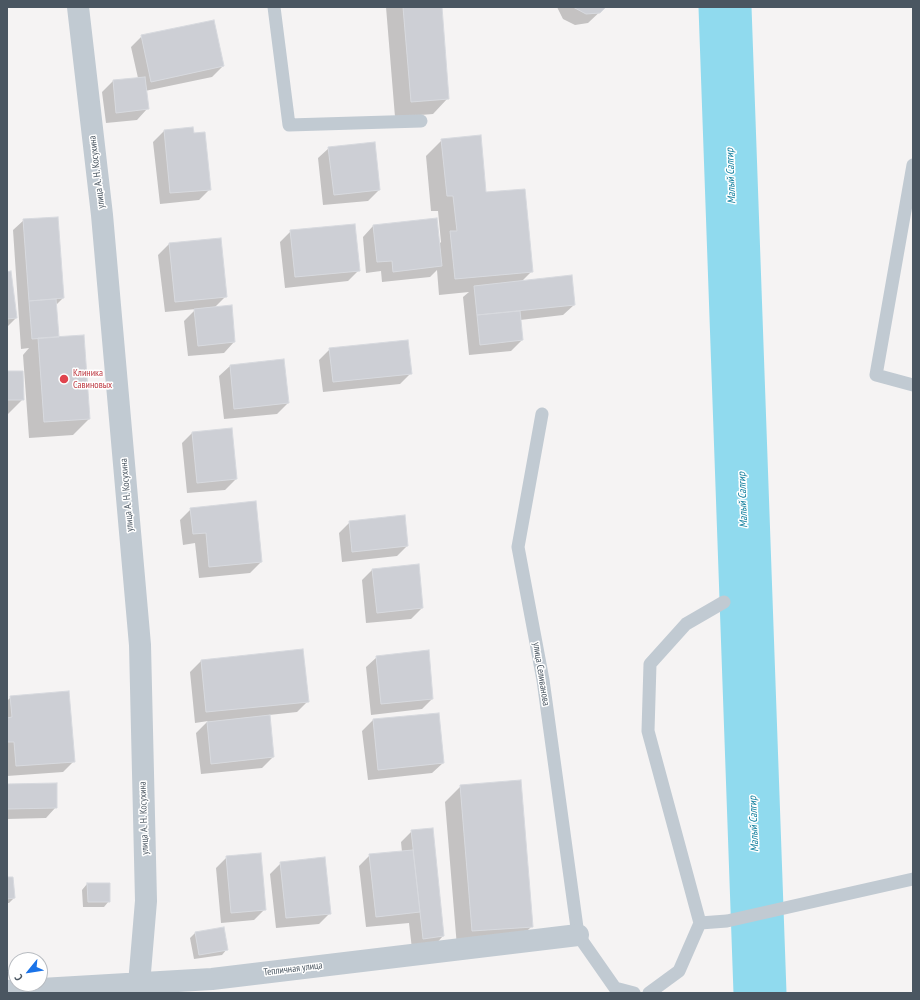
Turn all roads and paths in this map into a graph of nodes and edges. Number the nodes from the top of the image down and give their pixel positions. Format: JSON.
{"nodes":[{"id":1,"x":78,"y":7,"type":"edge"},
{"id":2,"x":274,"y":7,"type":"edge"},
{"id":3,"x":421,"y":121,"type":"dead end"},
{"id":4,"x":913,"y":165,"type":"edge"},
{"id":5,"x":913,"y":385,"type":"edge"},
{"id":6,"x":542,"y":414,"type":"dead end"},
{"id":7,"x":724,"y":602,"type":"dead end"},
{"id":8,"x":913,"y":879,"type":"edge"},
{"id":9,"x":700,"y":923,"type":"junction"},
{"id":10,"x":578,"y":935,"type":"junction"},
{"id":11,"x":139,"y":984,"type":"junction"},
{"id":12,"x":7,"y":990,"type":"edge"},
{"id":13,"x":634,"y":993,"type":"edge"},
{"id":14,"x":649,"y":993,"type":"edge"}],
"edges":[{"from":1,"to":11,"type":"street","name":"улица А. Н. Косухина"},
{"from":2,"to":3,"type":"lane"},
{"from":4,"to":5,"type":"lane"},
{"from":6,"to":10,"type":"lane","name":"улица Селиванова"},
{"from":7,"to":9,"type":"lane"},
{"from":8,"to":9,"type":"lane"},
{"from":9,"to":14,"type":"lane"},
{"from":10,"to":11,"type":"street","name":"Тепличная улица"},
{"from":10,"to":13,"type":"lane"},
{"from":11,"to":12,"type":"street","name":"Тепличная улица"}]}
